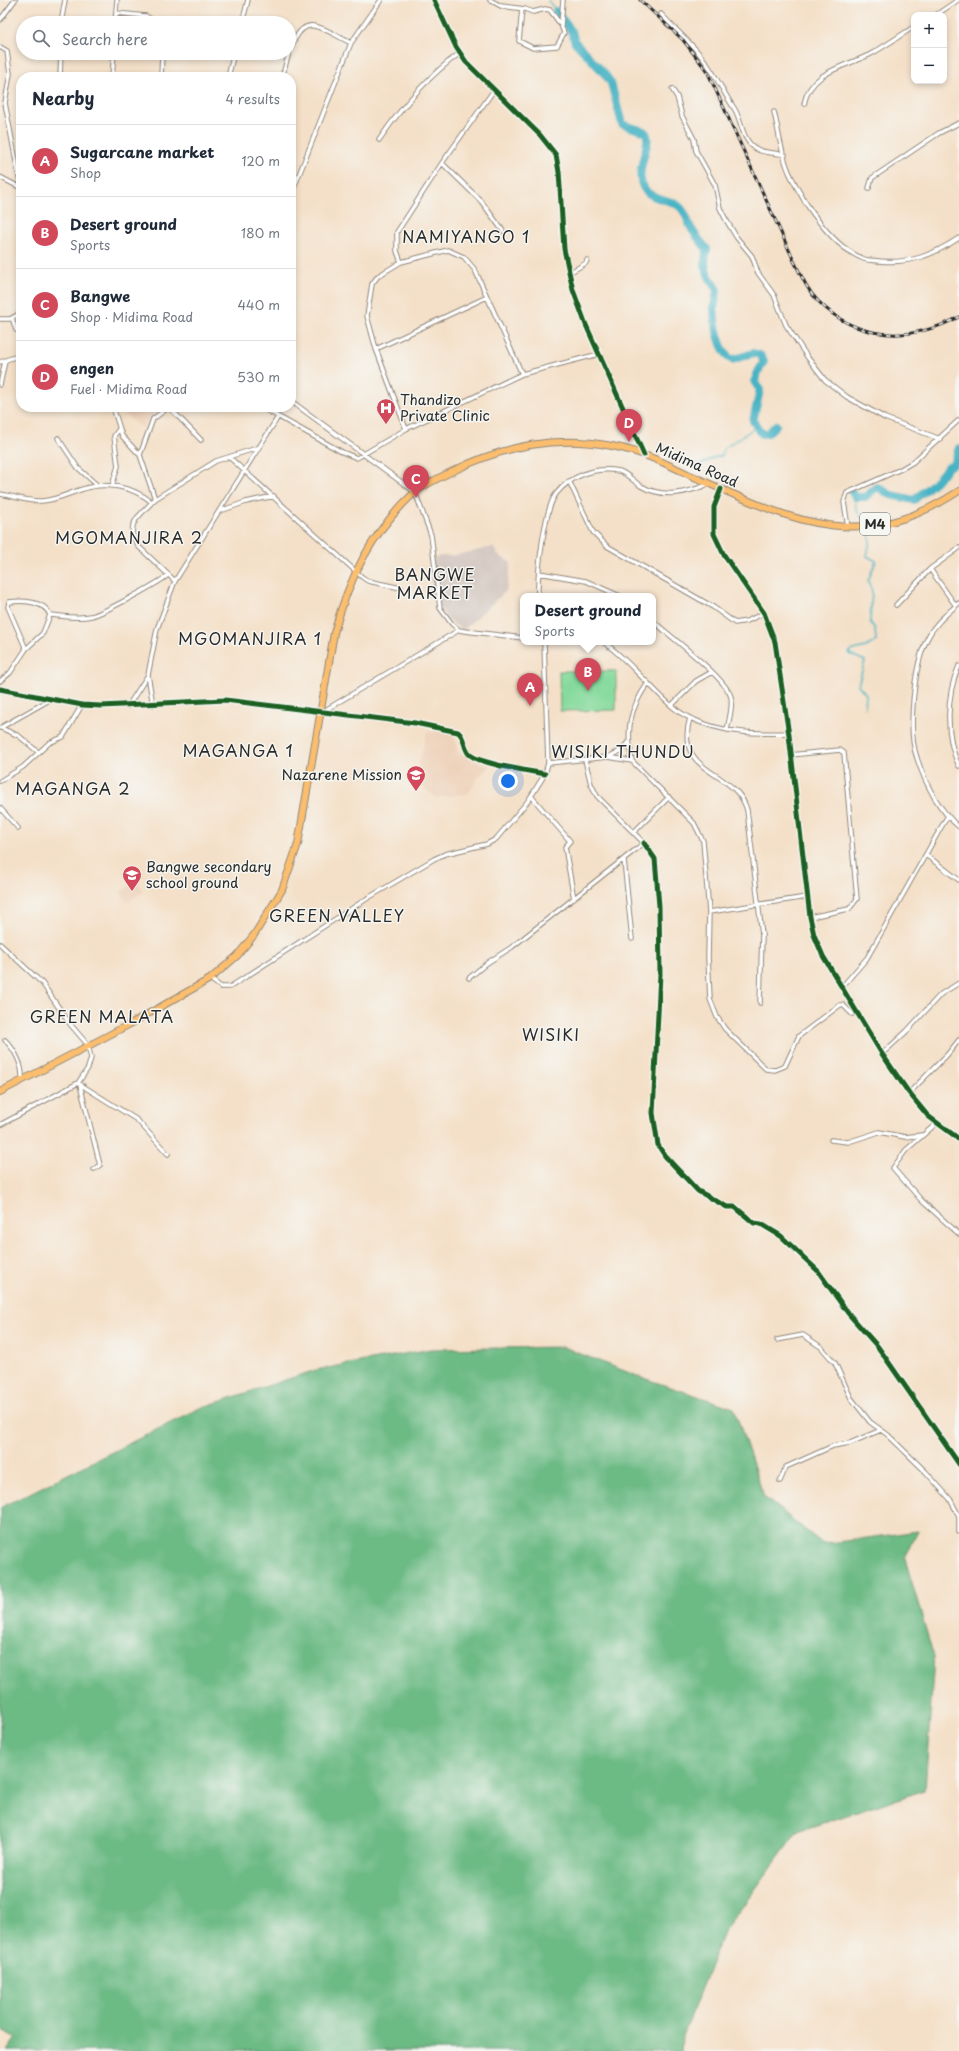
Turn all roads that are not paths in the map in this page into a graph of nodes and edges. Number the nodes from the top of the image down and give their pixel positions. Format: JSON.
{"nodes":[{"id":1,"x":15,"y":0,"type":"edge"},
{"id":2,"x":65,"y":0,"type":"edge"},
{"id":3,"x":117,"y":0,"type":"edge"},
{"id":4,"x":248,"y":0,"type":"edge"},
{"id":5,"x":434,"y":0,"type":"edge"},
{"id":6,"x":490,"y":0,"type":"edge"},
{"id":7,"x":564,"y":0,"type":"edge"},
{"id":8,"x":958,"y":0,"type":"edge"},
{"id":9,"x":378,"y":1,"type":"edge"},
{"id":10,"x":522,"y":9,"type":"junction"},
{"id":11,"x":940,"y":12,"type":"edge"},
{"id":12,"x":116,"y":13,"type":"junction"},
{"id":13,"x":661,"y":14,"type":"dead end"},
{"id":14,"x":62,"y":16,"type":"edge"},
{"id":15,"x":116,"y":16,"type":"edge"},
{"id":16,"x":146,"y":16,"type":"edge"},
{"id":17,"x":244,"y":16,"type":"edge"},
{"id":18,"x":0,"y":20,"type":"edge"},
{"id":19,"x":561,"y":25,"type":"junction"},
{"id":20,"x":911,"y":30,"type":"edge"},
{"id":21,"x":296,"y":35,"type":"edge"},
{"id":22,"x":351,"y":43,"type":"junction"},
{"id":23,"x":0,"y":46,"type":"edge"},
{"id":24,"x":460,"y":53,"type":"junction"},
{"id":25,"x":61,"y":60,"type":"edge"},
{"id":26,"x":113,"y":60,"type":"edge"},
{"id":27,"x":162,"y":60,"type":"edge"},
{"id":28,"x":232,"y":60,"type":"edge"},
{"id":29,"x":287,"y":60,"type":"edge"},
{"id":30,"x":60,"y":72,"type":"edge"},
{"id":31,"x":112,"y":72,"type":"edge"},
{"id":32,"x":162,"y":72,"type":"edge"},
{"id":33,"x":229,"y":72,"type":"edge"},
{"id":34,"x":284,"y":72,"type":"edge"},
{"id":35,"x":672,"y":89,"type":"dead end"},
{"id":36,"x":494,"y":90,"type":"junction"},
{"id":37,"x":804,"y":104,"type":"dead end"},
{"id":38,"x":774,"y":112,"type":"dead end"},
{"id":39,"x":959,"y":123,"type":"edge"},
{"id":40,"x":378,"y":140,"type":"dead end"},
{"id":41,"x":785,"y":155,"type":"junction"},
{"id":42,"x":16,"y":161,"type":"edge"},
{"id":43,"x":442,"y":163,"type":"junction"},
{"id":44,"x":0,"y":177,"type":"edge"},
{"id":45,"x":296,"y":182,"type":"edge"},
{"id":46,"x":16,"y":185,"type":"edge"},
{"id":47,"x":868,"y":188,"type":"dead end"},
{"id":48,"x":503,"y":231,"type":"dead end"},
{"id":49,"x":959,"y":238,"type":"edge"},
{"id":50,"x":587,"y":260,"type":"dead end"},
{"id":51,"x":401,"y":262,"type":"junction"},
{"id":52,"x":569,"y":273,"type":"junction"},
{"id":53,"x":487,"y":297,"type":"junction"},
{"id":54,"x":16,"y":316,"type":"edge"},
{"id":55,"x":12,"y":318,"type":"junction"},
{"id":56,"x":0,"y":319,"type":"edge"},
{"id":57,"x":16,"y":330,"type":"edge"},
{"id":58,"x":376,"y":349,"type":"junction"},
{"id":59,"x":599,"y":354,"type":"junction"},
{"id":60,"x":16,"y":358,"type":"edge"},
{"id":61,"x":5,"y":361,"type":"junction"},
{"id":62,"x":0,"y":362,"type":"edge"},
{"id":63,"x":522,"y":374,"type":"junction"},
{"id":64,"x":0,"y":385,"type":"edge"},
{"id":65,"x":296,"y":405,"type":"edge"},
{"id":66,"x":114,"y":412,"type":"edge"},
{"id":67,"x":162,"y":412,"type":"edge"},
{"id":68,"x":174,"y":412,"type":"edge"},
{"id":69,"x":270,"y":412,"type":"edge"},
{"id":70,"x":278,"y":417,"type":"junction"},
{"id":71,"x":959,"y":420,"type":"edge"},
{"id":72,"x":119,"y":429,"type":"junction"},
{"id":73,"x":406,"y":429,"type":"junction"},
{"id":74,"x":58,"y":438,"type":"dead end"},
{"id":75,"x":940,"y":439,"type":"junction"},
{"id":76,"x":200,"y":440,"type":"dead end"},
{"id":77,"x":258,"y":448,"type":"junction"},
{"id":78,"x":364,"y":453,"type":"junction"},
{"id":79,"x":140,"y":455,"type":"junction"},
{"id":80,"x":644,"y":455,"type":"junction"},
{"id":81,"x":228,"y":457,"type":"junction"},
{"id":82,"x":245,"y":471,"type":"junction"},
{"id":83,"x":569,"y":481,"type":"junction"},
{"id":84,"x":710,"y":484,"type":"junction"},
{"id":85,"x":97,"y":485,"type":"junction"},
{"id":86,"x":112,"y":486,"type":"junction"},
{"id":87,"x":721,"y":489,"type":"junction"},
{"id":88,"x":959,"y":490,"type":"edge"},
{"id":89,"x":415,"y":492,"type":"junction"},
{"id":90,"x":0,"y":494,"type":"edge"},
{"id":91,"x":274,"y":496,"type":"junction"},
{"id":92,"x":154,"y":501,"type":"junction"},
{"id":93,"x":220,"y":511,"type":"junction"},
{"id":94,"x":848,"y":527,"type":"junction"},
{"id":95,"x":959,"y":548,"type":"edge"},
{"id":96,"x":930,"y":569,"type":"junction"},
{"id":97,"x":355,"y":570,"type":"junction"},
{"id":98,"x":539,"y":573,"type":"junction"},
{"id":99,"x":168,"y":575,"type":"junction"},
{"id":100,"x":175,"y":581,"type":"junction"},
{"id":101,"x":401,"y":588,"type":"dead end"},
{"id":102,"x":538,"y":593,"type":"edge"},
{"id":103,"x":613,"y":593,"type":"edge"},
{"id":104,"x":957,"y":605,"type":"edge"},
{"id":105,"x":896,"y":606,"type":"dead end"},
{"id":106,"x":764,"y":613,"type":"junction"},
{"id":107,"x":50,"y":615,"type":"junction"},
{"id":108,"x":656,"y":624,"type":"edge"},
{"id":109,"x":460,"y":630,"type":"junction"},
{"id":110,"x":520,"y":638,"type":"edge"},
{"id":111,"x":544,"y":645,"type":"edge"},
{"id":112,"x":607,"y":645,"type":"edge"},
{"id":113,"x":26,"y":649,"type":"junction"},
{"id":114,"x":959,"y":666,"type":"edge"},
{"id":115,"x":712,"y":672,"type":"junction"},
{"id":116,"x":148,"y":674,"type":"junction"},
{"id":117,"x":0,"y":681,"type":"edge"},
{"id":118,"x":648,"y":683,"type":"junction"},
{"id":119,"x":0,"y":689,"type":"edge"},
{"id":120,"x":50,"y":699,"type":"junction"},
{"id":121,"x":153,"y":704,"type":"junction"},
{"id":122,"x":672,"y":704,"type":"junction"},
{"id":123,"x":82,"y":705,"type":"junction"},
{"id":124,"x":128,"y":706,"type":"junction"},
{"id":125,"x":322,"y":712,"type":"junction"},
{"id":126,"x":690,"y":718,"type":"junction"},
{"id":127,"x":1,"y":728,"type":"edge"},
{"id":128,"x":727,"y":730,"type":"junction"},
{"id":129,"x":788,"y":733,"type":"junction"},
{"id":130,"x":629,"y":741,"type":"junction"},
{"id":131,"x":38,"y":752,"type":"junction"},
{"id":132,"x":790,"y":755,"type":"junction"},
{"id":133,"x":608,"y":757,"type":"junction"},
{"id":134,"x":585,"y":760,"type":"junction"},
{"id":135,"x":632,"y":761,"type":"junction"},
{"id":136,"x":548,"y":763,"type":"junction"},
{"id":137,"x":959,"y":766,"type":"edge"},
{"id":138,"x":545,"y":774,"type":"junction"},
{"id":139,"x":0,"y":781,"type":"edge"},
{"id":140,"x":532,"y":796,"type":"junction"},
{"id":141,"x":669,"y":797,"type":"junction"},
{"id":142,"x":0,"y":808,"type":"edge"},
{"id":143,"x":947,"y":817,"type":"junction"},
{"id":144,"x":18,"y":828,"type":"dead end"},
{"id":145,"x":959,"y":828,"type":"edge"},
{"id":146,"x":633,"y":833,"type":"junction"},
{"id":147,"x":644,"y":843,"type":"junction"},
{"id":148,"x":926,"y":854,"type":"junction"},
{"id":149,"x":624,"y":860,"type":"junction"},
{"id":150,"x":959,"y":880,"type":"edge"},
{"id":151,"x":807,"y":897,"type":"junction"},
{"id":152,"x":574,"y":899,"type":"junction"},
{"id":153,"x":758,"y":906,"type":"junction"},
{"id":154,"x":710,"y":912,"type":"junction"},
{"id":155,"x":810,"y":917,"type":"junction"},
{"id":156,"x":632,"y":939,"type":"dead end"},
{"id":157,"x":0,"y":944,"type":"edge"},
{"id":158,"x":469,"y":978,"type":"dead end"},
{"id":159,"x":210,"y":979,"type":"junction"},
{"id":160,"x":959,"y":983,"type":"edge"},
{"id":161,"x":841,"y":988,"type":"junction"},
{"id":162,"x":760,"y":1003,"type":"dead end"},
{"id":163,"x":857,"y":1013,"type":"junction"},
{"id":164,"x":5,"y":1040,"type":"dead end"},
{"id":165,"x":959,"y":1040,"type":"edge"},
{"id":166,"x":88,"y":1045,"type":"junction"},
{"id":167,"x":882,"y":1054,"type":"junction"},
{"id":168,"x":22,"y":1080,"type":"junction"},
{"id":169,"x":79,"y":1084,"type":"junction"},
{"id":170,"x":0,"y":1092,"type":"edge"},
{"id":171,"x":908,"y":1093,"type":"junction"},
{"id":172,"x":936,"y":1123,"type":"junction"},
{"id":173,"x":0,"y":1126,"type":"edge"},
{"id":174,"x":923,"y":1135,"type":"junction"},
{"id":175,"x":959,"y":1139,"type":"edge"},
{"id":176,"x":831,"y":1140,"type":"dead end"},
{"id":177,"x":168,"y":1154,"type":"dead end"},
{"id":178,"x":94,"y":1169,"type":"dead end"},
{"id":179,"x":959,"y":1234,"type":"edge"},
{"id":180,"x":777,"y":1340,"type":"dead end"},
{"id":181,"x":881,"y":1430,"type":"junction"},
{"id":182,"x":959,"y":1464,"type":"edge"},
{"id":183,"x":780,"y":1481,"type":"dead end"},
{"id":184,"x":959,"y":1516,"type":"edge"},
{"id":185,"x":959,"y":1532,"type":"edge"}],
"edges":[{"from":1,"to":18,"type":"street"},
{"from":2,"to":14,"type":"street"},
{"from":3,"to":12,"type":"street"},
{"from":4,"to":17,"type":"street"},
{"from":5,"to":24,"type":"street"},
{"from":6,"to":10,"type":"street"},
{"from":7,"to":19,"type":"street"},
{"from":8,"to":11,"type":"street"},
{"from":9,"to":22,"type":"street"},
{"from":10,"to":19,"type":"street"},
{"from":10,"to":19,"type":"street"},
{"from":12,"to":15,"type":"street"},
{"from":12,"to":16,"type":"street"},
{"from":13,"to":41,"type":"street"},
{"from":20,"to":37,"type":"street"},
{"from":21,"to":22,"type":"street"},
{"from":22,"to":45,"type":"street"},
{"from":23,"to":42,"type":"street"},
{"from":24,"to":36,"type":"street"},
{"from":24,"to":40,"type":"street"},
{"from":25,"to":30,"type":"street"},
{"from":26,"to":31,"type":"street"},
{"from":27,"to":32,"type":"street"},
{"from":28,"to":33,"type":"street"},
{"from":29,"to":34,"type":"street"},
{"from":35,"to":75,"type":"street"},
{"from":36,"to":43,"type":"street"},
{"from":36,"to":52,"type":"street"},
{"from":38,"to":41,"type":"street"},
{"from":39,"to":47,"type":"street"},
{"from":41,"to":49,"type":"street"},
{"from":43,"to":48,"type":"street"},
{"from":43,"to":51,"type":"street"},
{"from":44,"to":46,"type":"street"},
{"from":50,"to":52,"type":"street"},
{"from":51,"to":53,"type":"street"},
{"from":51,"to":58,"type":"street"},
{"from":52,"to":59,"type":"street"},
{"from":53,"to":58,"type":"street"},
{"from":53,"to":63,"type":"street"},
{"from":54,"to":55,"type":"street"},
{"from":55,"to":56,"type":"street"},
{"from":55,"to":57,"type":"street"},
{"from":58,"to":73,"type":"street"},
{"from":59,"to":63,"type":"street"},
{"from":59,"to":80,"type":"street"},
{"from":60,"to":61,"type":"street"},
{"from":61,"to":62,"type":"street"},
{"from":61,"to":64,"type":"street"},
{"from":63,"to":73,"type":"street"},
{"from":65,"to":78,"type":"street"},
{"from":66,"to":72,"type":"street"},
{"from":67,"to":79,"type":"street"},
{"from":68,"to":76,"type":"street"},
{"from":69,"to":70,"type":"street"},
{"from":70,"to":77,"type":"street"},
{"from":70,"to":78,"type":"street"},
{"from":71,"to":75,"type":"street"},
{"from":72,"to":79,"type":"street"},
{"from":72,"to":86,"type":"street"},
{"from":73,"to":78,"type":"street"},
{"from":74,"to":85,"type":"street"},
{"from":75,"to":94,"type":"street"},
{"from":77,"to":81,"type":"street"},
{"from":77,"to":82,"type":"street"},
{"from":78,"to":89,"type":"street"},
{"from":79,"to":92,"type":"street"},
{"from":80,"to":84,"type":"main road","name":"Midima Road","number":"M4"},
{"from":80,"to":89,"type":"main road","name":"Midima Road","number":"M4"},
{"from":81,"to":82,"type":"street"},
{"from":81,"to":92,"type":"street"},
{"from":82,"to":91,"type":"street"},
{"from":82,"to":93,"type":"street"},
{"from":83,"to":84,"type":"street"},
{"from":83,"to":98,"type":"street"},
{"from":83,"to":106,"type":"street"},
{"from":84,"to":87,"type":"main road","name":"Midima Road","number":"M4"},
{"from":85,"to":86,"type":"street"},
{"from":85,"to":90,"type":"street"},
{"from":86,"to":92,"type":"street"},
{"from":87,"to":94,"type":"main road","name":"Midima Road","number":"M4"},
{"from":87,"to":106,"type":"street"},
{"from":88,"to":94,"type":"main road","name":"Midima Road","number":"M4"},
{"from":89,"to":97,"type":"main road","name":"Midima Road","number":"M4"},
{"from":89,"to":109,"type":"street"},
{"from":91,"to":93,"type":"street"},
{"from":91,"to":97,"type":"street"},
{"from":92,"to":99,"type":"street"},
{"from":93,"to":100,"type":"street"},
{"from":95,"to":96,"type":"street"},
{"from":96,"to":104,"type":"street"},
{"from":96,"to":105,"type":"street"},
{"from":97,"to":101,"type":"street"},
{"from":97,"to":125,"type":"main road","name":"Midima Road","number":"M4"},
{"from":98,"to":102,"type":"street"},
{"from":98,"to":103,"type":"street"},
{"from":99,"to":100,"type":"street"},
{"from":99,"to":107,"type":"street"},
{"from":100,"to":116,"type":"street"},
{"from":104,"to":143,"type":"street"},
{"from":106,"to":129,"type":"street"},
{"from":107,"to":113,"type":"street"},
{"from":107,"to":113,"type":"street"},
{"from":108,"to":115,"type":"street"},
{"from":109,"to":110,"type":"street"},
{"from":109,"to":125,"type":"street"},
{"from":111,"to":136,"type":"street"},
{"from":112,"to":118,"type":"street"},
{"from":113,"to":117,"type":"street"},
{"from":114,"to":137,"type":"street"},
{"from":115,"to":122,"type":"street"},
{"from":115,"to":128,"type":"street"},
{"from":116,"to":121,"type":"street"},
{"from":116,"to":124,"type":"street"},
{"from":118,"to":122,"type":"street"},
{"from":118,"to":130,"type":"street"},
{"from":119,"to":120,"type":"street"},
{"from":120,"to":123,"type":"street"},
{"from":120,"to":127,"type":"street"},
{"from":121,"to":124,"type":"street"},
{"from":121,"to":125,"type":"street"},
{"from":122,"to":126,"type":"street"},
{"from":123,"to":124,"type":"street"},
{"from":123,"to":131,"type":"street"},
{"from":125,"to":138,"type":"street"},
{"from":125,"to":159,"type":"main road","name":"Midima Road","number":"M4"},
{"from":126,"to":128,"type":"street"},
{"from":126,"to":153,"type":"street"},
{"from":127,"to":131,"type":"street"},
{"from":128,"to":129,"type":"street"},
{"from":129,"to":132,"type":"street"},
{"from":130,"to":133,"type":"street"},
{"from":130,"to":135,"type":"street"},
{"from":131,"to":139,"type":"street"},
{"from":132,"to":151,"type":"street"},
{"from":132,"to":155,"type":"street"},
{"from":133,"to":134,"type":"street"},
{"from":133,"to":135,"type":"street"},
{"from":134,"to":136,"type":"street"},
{"from":134,"to":146,"type":"street"},
{"from":135,"to":141,"type":"street"},
{"from":136,"to":138,"type":"street"},
{"from":138,"to":140,"type":"street"},
{"from":140,"to":152,"type":"street"},
{"from":140,"to":159,"type":"street"},
{"from":141,"to":146,"type":"street"},
{"from":141,"to":154,"type":"street"},
{"from":142,"to":144,"type":"street"},
{"from":143,"to":145,"type":"street"},
{"from":143,"to":148,"type":"street"},
{"from":146,"to":147,"type":"street"},
{"from":147,"to":149,"type":"street"},
{"from":147,"to":182,"type":"street"},
{"from":148,"to":150,"type":"street"},
{"from":148,"to":161,"type":"street"},
{"from":149,"to":152,"type":"street"},
{"from":149,"to":156,"type":"street"},
{"from":151,"to":153,"type":"street"},
{"from":151,"to":155,"type":"street"},
{"from":152,"to":158,"type":"street"},
{"from":153,"to":154,"type":"street"},
{"from":153,"to":162,"type":"street"},
{"from":154,"to":163,"type":"street"},
{"from":155,"to":161,"type":"street"},
{"from":157,"to":166,"type":"street"},
{"from":159,"to":166,"type":"main road","name":"Midima Road","number":"M4"},
{"from":160,"to":167,"type":"street"},
{"from":161,"to":163,"type":"street"},
{"from":163,"to":167,"type":"street"},
{"from":164,"to":168,"type":"street"},
{"from":165,"to":171,"type":"street"},
{"from":166,"to":168,"type":"main road","name":"Midima Road","number":"M4"},
{"from":166,"to":169,"type":"street"},
{"from":167,"to":171,"type":"street"},
{"from":168,"to":170,"type":"main road","name":"Midima Road","number":"M4"},
{"from":169,"to":173,"type":"street"},
{"from":169,"to":177,"type":"street"},
{"from":169,"to":178,"type":"street"},
{"from":171,"to":172,"type":"street"},
{"from":172,"to":174,"type":"street"},
{"from":172,"to":175,"type":"street"},
{"from":174,"to":176,"type":"street"},
{"from":174,"to":179,"type":"street"},
{"from":180,"to":181,"type":"street"},
{"from":181,"to":183,"type":"street"},
{"from":181,"to":184,"type":"street"},
{"from":184,"to":185,"type":"street"}]}
